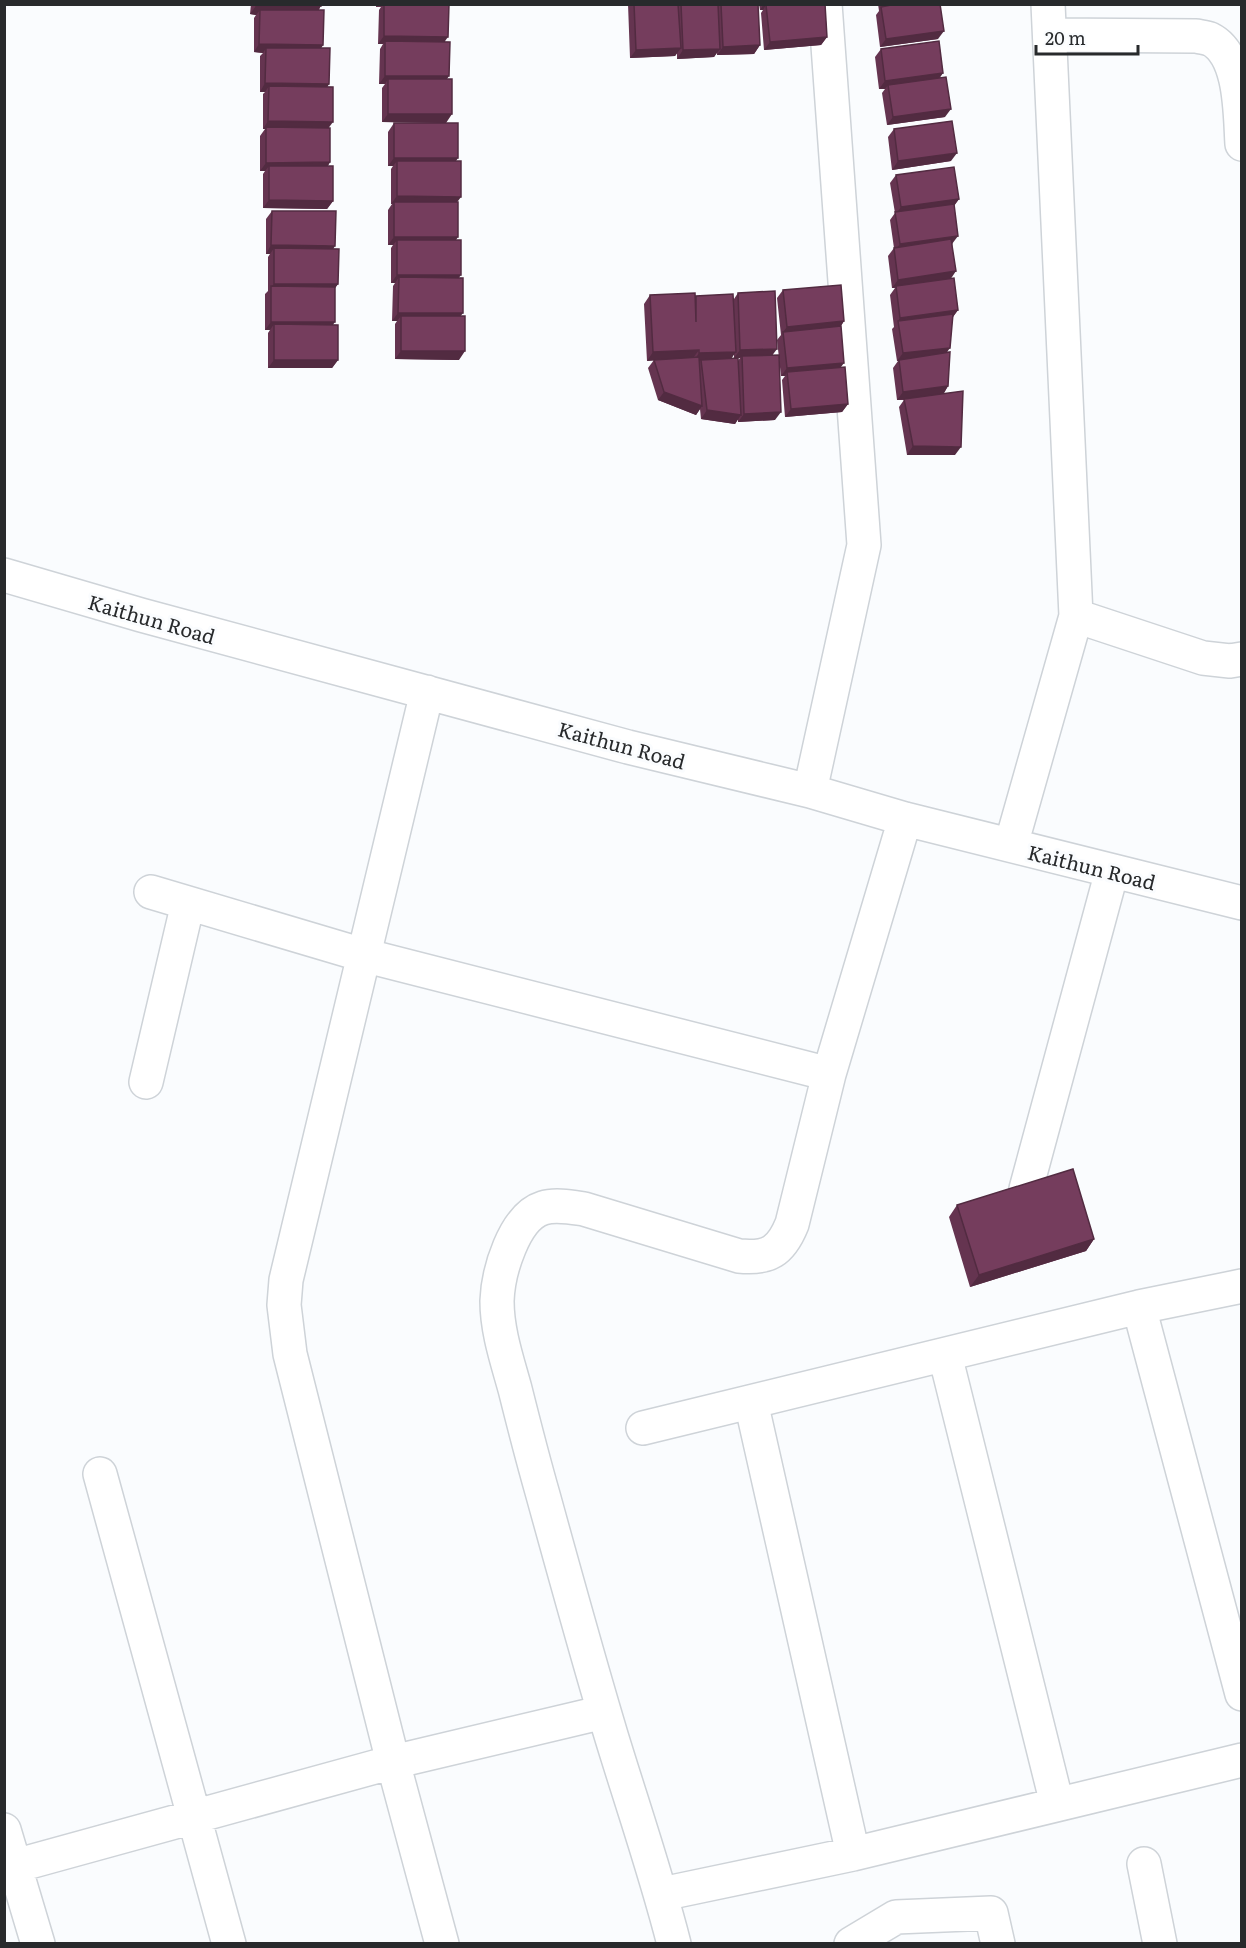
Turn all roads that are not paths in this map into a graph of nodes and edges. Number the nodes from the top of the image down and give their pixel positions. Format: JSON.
{"nodes":[{"id":1,"x":825,"y":4,"type":"edge"},
{"id":2,"x":1049,"y":20,"type":"edge"},
{"id":3,"x":1242,"y":144,"type":"edge"},
{"id":4,"x":4,"y":576,"type":"edge"},
{"id":5,"x":1076,"y":616,"type":"junction"},
{"id":6,"x":1242,"y":659,"type":"edge"},
{"id":7,"x":427,"y":692,"type":"junction"},
{"id":8,"x":810,"y":791,"type":"junction"},
{"id":9,"x":905,"y":819,"type":"junction"},
{"id":10,"x":1011,"y":845,"type":"junction"},
{"id":11,"x":1112,"y":871,"type":"junction"},
{"id":12,"x":151,"y":892,"type":"dead end"},
{"id":13,"x":188,"y":903,"type":"junction"},
{"id":14,"x":1242,"y":903,"type":"edge"},
{"id":15,"x":363,"y":956,"type":"junction"},
{"id":16,"x":829,"y":1074,"type":"junction"},
{"id":17,"x":146,"y":1082,"type":"dead end"},
{"id":18,"x":1026,"y":1189,"type":"edge"},
{"id":19,"x":1242,"y":1286,"type":"edge"},
{"id":20,"x":1139,"y":1307,"type":"junction"},
{"id":21,"x":945,"y":1354,"type":"junction"},
{"id":22,"x":751,"y":1402,"type":"junction"},
{"id":23,"x":643,"y":1428,"type":"dead end"},
{"id":24,"x":100,"y":1474,"type":"dead end"},
{"id":25,"x":1242,"y":1694,"type":"edge"},
{"id":26,"x":604,"y":1712,"type":"junction"},
{"id":27,"x":1242,"y":1760,"type":"edge"},
{"id":28,"x":393,"y":1762,"type":"junction"},
{"id":29,"x":1057,"y":1804,"type":"junction"},
{"id":30,"x":194,"y":1816,"type":"junction"},
{"id":31,"x":4,"y":1830,"type":"edge"},
{"id":32,"x":853,"y":1854,"type":"junction"},
{"id":33,"x":1144,"y":1864,"type":"dead end"},
{"id":34,"x":10,"y":1867,"type":"edge"},
{"id":35,"x":662,"y":1894,"type":"junction"},
{"id":36,"x":38,"y":1944,"type":"edge"},
{"id":37,"x":229,"y":1944,"type":"edge"},
{"id":38,"x":442,"y":1944,"type":"edge"},
{"id":39,"x":674,"y":1944,"type":"edge"},
{"id":40,"x":851,"y":1944,"type":"edge"},
{"id":41,"x":998,"y":1944,"type":"edge"},
{"id":42,"x":1160,"y":1944,"type":"edge"}],
"edges":[{"from":1,"to":8,"type":"street"},
{"from":2,"to":3,"type":"street"},
{"from":2,"to":5,"type":"street"},
{"from":4,"to":7,"type":"street","name":"Kaithun Road"},
{"from":5,"to":6,"type":"street"},
{"from":5,"to":10,"type":"street"},
{"from":7,"to":8,"type":"street","name":"Kaithun Road"},
{"from":7,"to":15,"type":"street"},
{"from":8,"to":9,"type":"street","name":"Kaithun Road"},
{"from":9,"to":10,"type":"street","name":"Kaithun Road"},
{"from":9,"to":16,"type":"street"},
{"from":10,"to":11,"type":"street","name":"Kaithun Road"},
{"from":11,"to":14,"type":"street","name":"Kaithun Road"},
{"from":11,"to":18,"type":"street"},
{"from":12,"to":13,"type":"street"},
{"from":13,"to":15,"type":"street"},
{"from":13,"to":17,"type":"street"},
{"from":15,"to":16,"type":"street"},
{"from":15,"to":28,"type":"street"},
{"from":16,"to":26,"type":"street"},
{"from":19,"to":20,"type":"street"},
{"from":20,"to":21,"type":"street"},
{"from":20,"to":25,"type":"street"},
{"from":21,"to":22,"type":"street"},
{"from":21,"to":29,"type":"street"},
{"from":22,"to":23,"type":"street"},
{"from":22,"to":32,"type":"street"},
{"from":24,"to":30,"type":"street"},
{"from":26,"to":28,"type":"street"},
{"from":26,"to":35,"type":"street"},
{"from":27,"to":29,"type":"street"},
{"from":28,"to":30,"type":"street"},
{"from":28,"to":38,"type":"street"},
{"from":29,"to":32,"type":"street"},
{"from":30,"to":34,"type":"street"},
{"from":30,"to":37,"type":"street"},
{"from":31,"to":34,"type":"street"},
{"from":32,"to":35,"type":"street"},
{"from":33,"to":42,"type":"street"},
{"from":34,"to":36,"type":"street"},
{"from":35,"to":39,"type":"street"},
{"from":40,"to":41,"type":"street"}]}
